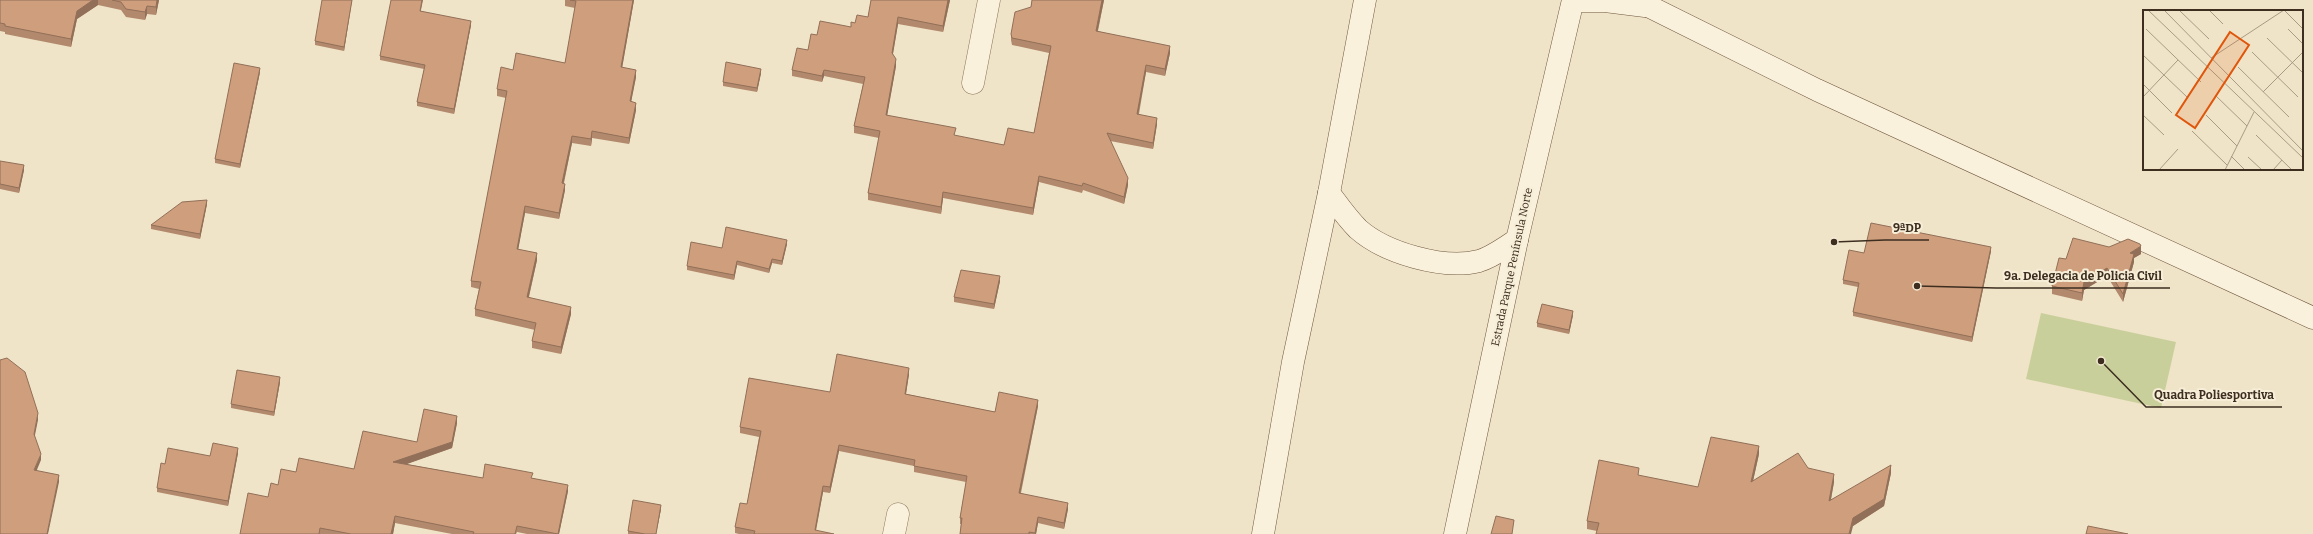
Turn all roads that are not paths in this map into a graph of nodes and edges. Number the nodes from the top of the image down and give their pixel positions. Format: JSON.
{"nodes":[{"id":1,"x":989,"y":0,"type":"edge"},
{"id":2,"x":1365,"y":0,"type":"edge"},
{"id":3,"x":1573,"y":1,"type":"edge"},
{"id":4,"x":1641,"y":3,"type":"edge"},
{"id":5,"x":973,"y":83,"type":"dead end"},
{"id":6,"x":1329,"y":193,"type":"junction"},
{"id":7,"x":1517,"y":240,"type":"junction"},
{"id":8,"x":2313,"y":318,"type":"edge"},
{"id":9,"x":1263,"y":534,"type":"edge"},
{"id":10,"x":1455,"y":534,"type":"edge"}],
"edges":[{"from":1,"to":5,"type":"main road"},
{"from":2,"to":6,"type":"main road"},
{"from":3,"to":4,"type":"main road"},
{"from":3,"to":7,"type":"main road","name":"Estrada Parque Península Norte"},
{"from":4,"to":8,"type":"main road"},
{"from":6,"to":7,"type":"main road"},
{"from":6,"to":9,"type":"main road"},
{"from":7,"to":10,"type":"main road","name":"Estrada Parque Península Norte"}]}
